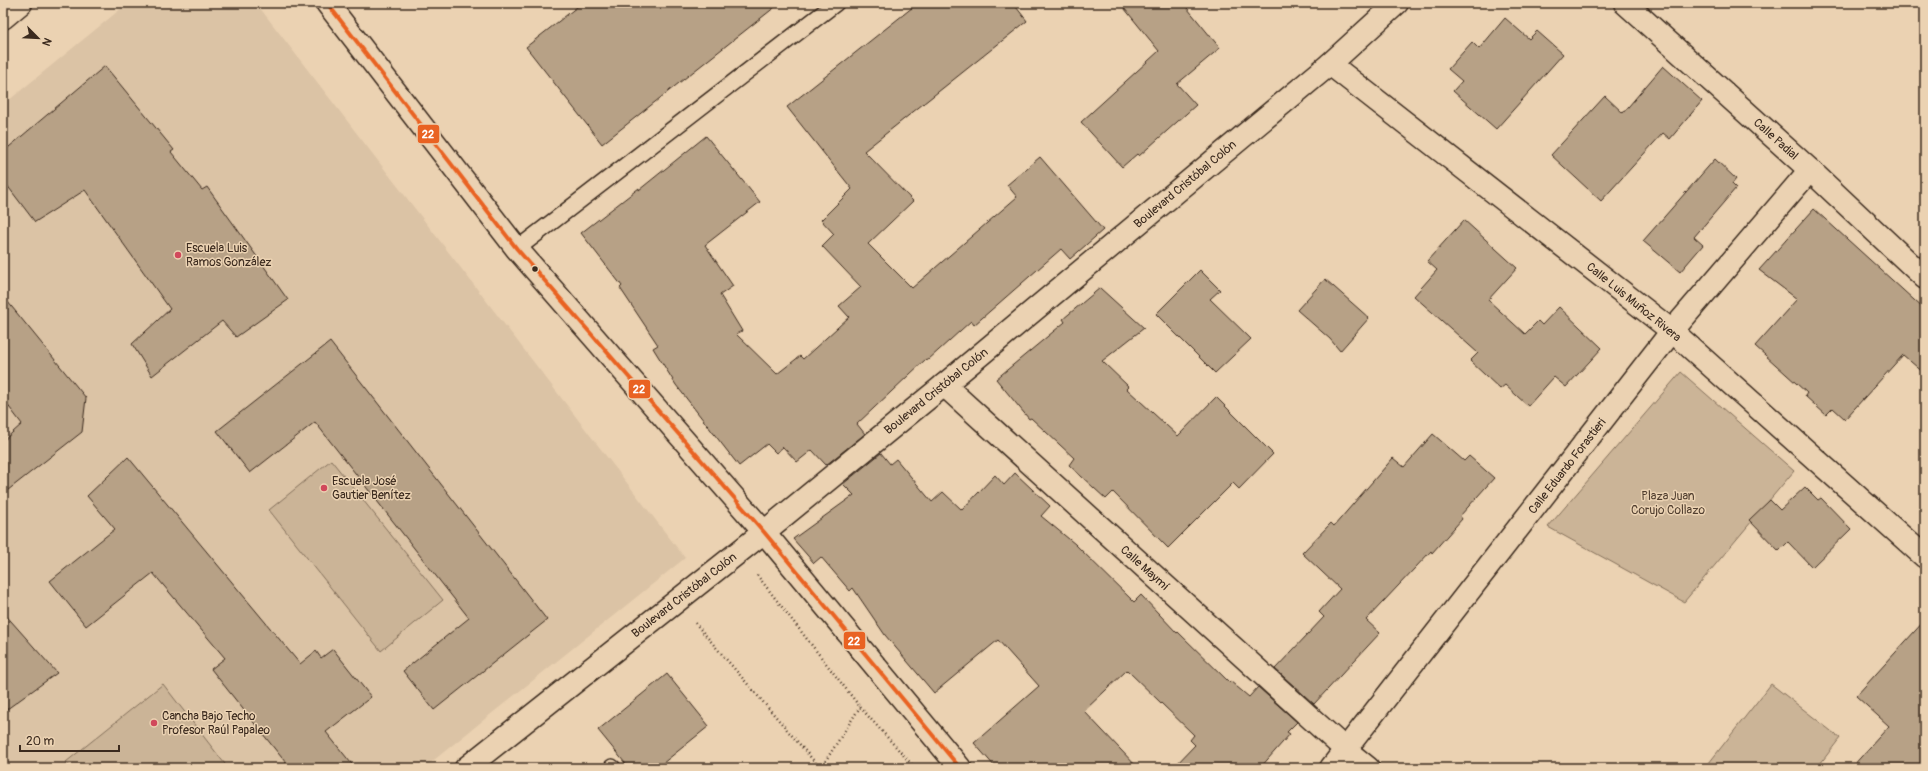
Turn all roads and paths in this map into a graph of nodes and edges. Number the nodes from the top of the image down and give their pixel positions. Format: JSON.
{"nodes":[{"id":1,"x":21,"y":3,"type":"edge"},
{"id":2,"x":327,"y":3,"type":"edge"},
{"id":3,"x":836,"y":3,"type":"edge"},
{"id":4,"x":1397,"y":3,"type":"edge"},
{"id":5,"x":1625,"y":3,"type":"edge"},
{"id":6,"x":3,"y":18,"type":"edge"},
{"id":7,"x":1330,"y":64,"type":"junction"},
{"id":8,"x":1810,"y":170,"type":"junction"},
{"id":9,"x":517,"y":249,"type":"junction"},
{"id":10,"x":1925,"y":278,"type":"edge"},
{"id":11,"x":1672,"y":332,"type":"junction"},
{"id":12,"x":944,"y":385,"type":"junction"},
{"id":13,"x":764,"y":532,"type":"junction"},
{"id":14,"x":1925,"y":557,"type":"edge"},
{"id":15,"x":753,"y":570,"type":"dead end"},
{"id":16,"x":690,"y":618,"type":"dead end"},
{"id":17,"x":860,"y":707,"type":"junction"},
{"id":18,"x":1346,"y":751,"type":"junction"},
{"id":19,"x":466,"y":768,"type":"edge"},
{"id":20,"x":821,"y":768,"type":"edge"},
{"id":21,"x":915,"y":768,"type":"edge"},
{"id":22,"x":960,"y":768,"type":"edge"},
{"id":23,"x":1331,"y":768,"type":"edge"},
{"id":24,"x":1368,"y":768,"type":"edge"}],
"edges":[{"from":1,"to":6,"type":"main road"},
{"from":2,"to":9,"type":"main road"},
{"from":3,"to":9,"type":"lane"},
{"from":4,"to":7,"type":"main road","name":"Boulevard Cristóbal Colón"},
{"from":5,"to":8,"type":"main road","name":"Calle Padial"},
{"from":7,"to":11,"type":"main road","name":"Calle Luis Muñoz Rivera"},
{"from":7,"to":12,"type":"main road","name":"Boulevard Cristóbal Colón"},
{"from":8,"to":10,"type":"main road","name":"Calle Padial"},
{"from":8,"to":11,"type":"main road","name":"Calle Eduardo Forastieri"},
{"from":9,"to":13,"type":"main road"},
{"from":11,"to":14,"type":"main road","name":"Calle Luis Muñoz Rivera"},
{"from":11,"to":18,"type":"main road","name":"Calle Eduardo Forastieri"},
{"from":12,"to":13,"type":"main road","name":"Boulevard Cristóbal Colón"},
{"from":12,"to":18,"type":"main road","name":"Calle Maymí"},
{"from":13,"to":19,"type":"main road","name":"Boulevard Cristóbal Colón"},
{"from":13,"to":22,"type":"main road"},
{"from":15,"to":17,"type":"path"},
{"from":16,"to":20,"type":"path"},
{"from":17,"to":20,"type":"path"},
{"from":17,"to":21,"type":"path"},
{"from":18,"to":23,"type":"main road","name":"Calle Eduardo Forastieri"},
{"from":18,"to":24,"type":"main road","name":"Calle Maymí"}]}
